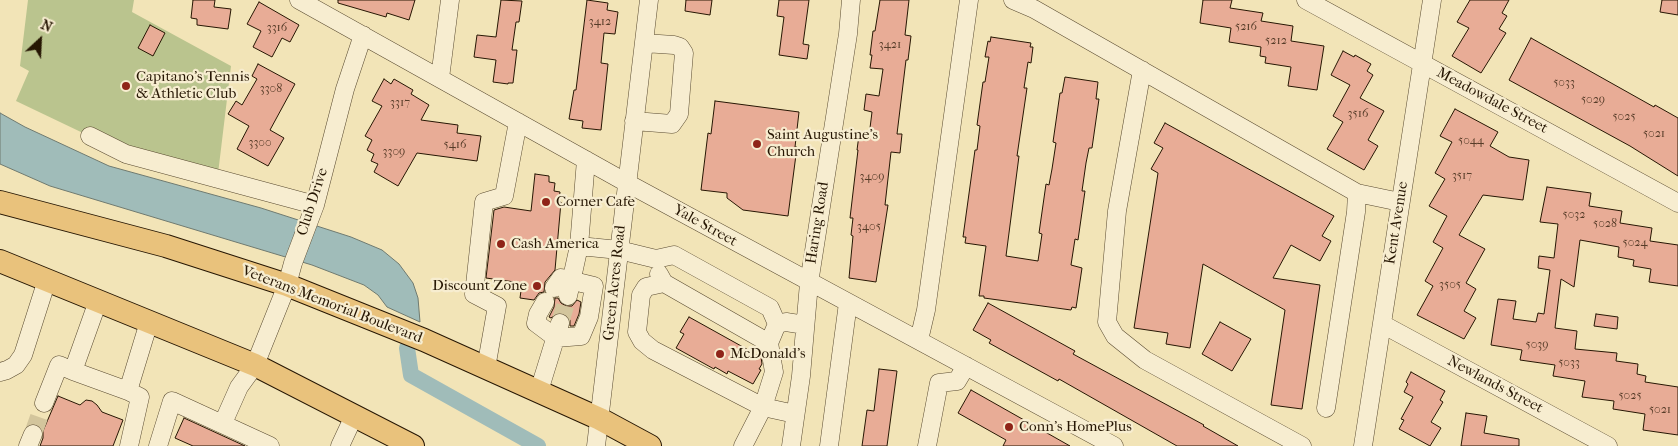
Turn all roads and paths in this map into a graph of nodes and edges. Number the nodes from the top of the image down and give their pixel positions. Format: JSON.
{"nodes":[{"id":1,"x":299,"y":0,"type":"edge"},
{"id":2,"x":450,"y":0,"type":"edge"},
{"id":3,"x":649,"y":0,"type":"edge"},
{"id":4,"x":851,"y":0,"type":"edge"},
{"id":5,"x":969,"y":0,"type":"edge"},
{"id":6,"x":1013,"y":0,"type":"edge"},
{"id":7,"x":1306,"y":0,"type":"edge"},
{"id":8,"x":1432,"y":0,"type":"edge"},
{"id":9,"x":363,"y":35,"type":"junction"},
{"id":10,"x":644,"y":43,"type":"junction"},
{"id":11,"x":1422,"y":63,"type":"junction"},
{"id":12,"x":1142,"y":70,"type":"junction"},
{"id":13,"x":440,"y":78,"type":"junction"},
{"id":14,"x":634,"y":121,"type":"junction"},
{"id":15,"x":518,"y":122,"type":"junction"},
{"id":16,"x":90,"y":136,"type":"dead end"},
{"id":17,"x":586,"y":160,"type":"junction"},
{"id":18,"x":626,"y":183,"type":"junction"},
{"id":19,"x":1357,"y":193,"type":"junction"},
{"id":20,"x":0,"y":202,"type":"edge"},
{"id":21,"x":1400,"y":202,"type":"junction"},
{"id":22,"x":1678,"y":203,"type":"edge"},
{"id":23,"x":311,"y":213,"type":"junction"},
{"id":24,"x":579,"y":246,"type":"junction"},
{"id":25,"x":619,"y":250,"type":"junction"},
{"id":26,"x":656,"y":259,"type":"junction"},
{"id":27,"x":0,"y":261,"type":"edge"},
{"id":28,"x":47,"y":280,"type":"junction"},
{"id":29,"x":664,"y":283,"type":"junction"},
{"id":30,"x":809,"y":283,"type":"junction"},
{"id":31,"x":287,"y":285,"type":"junction"},
{"id":32,"x":594,"y":286,"type":"junction"},
{"id":33,"x":615,"y":289,"type":"junction"},
{"id":34,"x":560,"y":292,"type":"junction"},
{"id":35,"x":98,"y":301,"type":"junction"},
{"id":36,"x":848,"y":303,"type":"junction"},
{"id":37,"x":149,"y":322,"type":"junction"},
{"id":38,"x":777,"y":324,"type":"junction"},
{"id":39,"x":1382,"y":324,"type":"junction"},
{"id":40,"x":805,"y":326,"type":"junction"},
{"id":41,"x":558,"y":330,"type":"junction"},
{"id":42,"x":919,"y":340,"type":"junction"},
{"id":43,"x":769,"y":343,"type":"junction"},
{"id":44,"x":255,"y":365,"type":"junction"},
{"id":45,"x":966,"y":366,"type":"junction"},
{"id":46,"x":486,"y":368,"type":"junction"},
{"id":47,"x":73,"y":371,"type":"junction"},
{"id":48,"x":0,"y":372,"type":"edge"},
{"id":49,"x":539,"y":391,"type":"junction"},
{"id":50,"x":128,"y":392,"type":"junction"},
{"id":51,"x":44,"y":403,"type":"tunnel mouth"},
{"id":52,"x":763,"y":407,"type":"junction"},
{"id":53,"x":1326,"y":408,"type":"dead end"},
{"id":54,"x":795,"y":414,"type":"junction"},
{"id":55,"x":354,"y":416,"type":"junction"},
{"id":56,"x":600,"y":419,"type":"junction"},
{"id":57,"x":223,"y":423,"type":"junction"},
{"id":58,"x":411,"y":445,"type":"edge"},
{"id":59,"x":129,"y":446,"type":"edge"},
{"id":60,"x":158,"y":446,"type":"edge"},
{"id":61,"x":270,"y":446,"type":"edge"},
{"id":62,"x":340,"y":446,"type":"edge"},
{"id":63,"x":596,"y":446,"type":"edge"},
{"id":64,"x":650,"y":446,"type":"edge"},
{"id":65,"x":743,"y":446,"type":"edge"},
{"id":66,"x":791,"y":446,"type":"edge"},
{"id":67,"x":829,"y":446,"type":"edge"},
{"id":68,"x":927,"y":446,"type":"edge"},
{"id":69,"x":1114,"y":446,"type":"edge"},
{"id":70,"x":1302,"y":446,"type":"edge"},
{"id":71,"x":1363,"y":446,"type":"edge"},
{"id":72,"x":1608,"y":446,"type":"edge"}],
"edges":[{"from":1,"to":9,"type":"street","name":"Yale Street"},
{"from":2,"to":13,"type":"street"},
{"from":3,"to":10,"type":"street","name":"Green Acres Road"},
{"from":4,"to":30,"type":"street","name":"Haring Road"},
{"from":5,"to":42,"type":"street"},
{"from":6,"to":12,"type":"street"},
{"from":7,"to":11,"type":"street","name":"Meadowdale Street"},
{"from":8,"to":11,"type":"street","name":"Kent Avenue"},
{"from":9,"to":13,"type":"street","name":"Yale Street"},
{"from":9,"to":23,"type":"street","name":"Club Drive"},
{"from":10,"to":14,"type":"street","name":"Green Acres Road"},
{"from":10,"to":14,"type":"street"},
{"from":11,"to":21,"type":"street","name":"Kent Avenue"},
{"from":11,"to":22,"type":"street","name":"Meadowdale Street"},
{"from":12,"to":19,"type":"street"},
{"from":12,"to":70,"type":"street"},
{"from":13,"to":15,"type":"street","name":"Yale Street"},
{"from":14,"to":18,"type":"street","name":"Green Acres Road"},
{"from":15,"to":17,"type":"street","name":"Yale Street"},
{"from":15,"to":46,"type":"street"},
{"from":16,"to":23,"type":"street"},
{"from":17,"to":18,"type":"street","name":"Yale Street"},
{"from":17,"to":24,"type":"street"},
{"from":18,"to":25,"type":"street","name":"Green Acres Road"},
{"from":18,"to":30,"type":"street","name":"Yale Street"},
{"from":19,"to":21,"type":"street"},
{"from":19,"to":53,"type":"street"},
{"from":20,"to":31,"type":"main road","name":"Veterans Memorial Boulevard"},
{"from":21,"to":39,"type":"street","name":"Kent Avenue"},
{"from":23,"to":31,"type":"street","name":"Club Drive"},
{"from":24,"to":25,"type":"street"},
{"from":24,"to":34,"type":"street"},
{"from":25,"to":26,"type":"street"},
{"from":25,"to":33,"type":"street","name":"Green Acres Road"},
{"from":26,"to":29,"type":"street"},
{"from":26,"to":38,"type":"street"},
{"from":27,"to":28,"type":"main road"},
{"from":28,"to":35,"type":"main road"},
{"from":28,"to":48,"type":"street"},
{"from":29,"to":43,"type":"street"},
{"from":29,"to":52,"type":"street"},
{"from":30,"to":36,"type":"street","name":"Yale Street"},
{"from":30,"to":40,"type":"street","name":"Haring Road"},
{"from":31,"to":44,"type":"street","name":"Club Drive"},
{"from":31,"to":46,"type":"main road","name":"Veterans Memorial Boulevard"},
{"from":32,"to":33,"type":"street"},
{"from":32,"to":34,"type":"street"},
{"from":32,"to":41,"type":"street"},
{"from":33,"to":56,"type":"street","name":"Green Acres Road"},
{"from":34,"to":41,"type":"street"},
{"from":35,"to":37,"type":"main road"},
{"from":35,"to":47,"type":"street"},
{"from":36,"to":42,"type":"street","name":"Yale Street"},
{"from":36,"to":67,"type":"street"},
{"from":37,"to":44,"type":"main road"},
{"from":37,"to":50,"type":"street"},
{"from":38,"to":40,"type":"street"},
{"from":38,"to":43,"type":"street"},
{"from":39,"to":71,"type":"street","name":"Kent Avenue"},
{"from":39,"to":72,"type":"street","name":"Newlands Street"},
{"from":40,"to":54,"type":"street","name":"Haring Road"},
{"from":41,"to":49,"type":"street"},
{"from":42,"to":45,"type":"street","name":"Yale Street"},
{"from":43,"to":52,"type":"street"},
{"from":44,"to":55,"type":"main road"},
{"from":44,"to":57,"type":"street","name":"Club Drive"},
{"from":45,"to":68,"type":"street"},
{"from":45,"to":69,"type":"street","name":"Yale Street"},
{"from":46,"to":49,"type":"main road","name":"Veterans Memorial Boulevard"},
{"from":47,"to":50,"type":"street"},
{"from":47,"to":51,"type":"street"},
{"from":49,"to":56,"type":"main road","name":"Veterans Memorial Boulevard"},
{"from":50,"to":59,"type":"street"},
{"from":52,"to":54,"type":"street"},
{"from":52,"to":65,"type":"street"},
{"from":54,"to":66,"type":"street","name":"Haring Road"},
{"from":55,"to":58,"type":"main road"},
{"from":55,"to":62,"type":"street"},
{"from":56,"to":63,"type":"street","name":"Green Acres Road"},
{"from":56,"to":64,"type":"main road","name":"Veterans Memorial Boulevard"},
{"from":57,"to":60,"type":"street"},
{"from":57,"to":61,"type":"street"}]}
